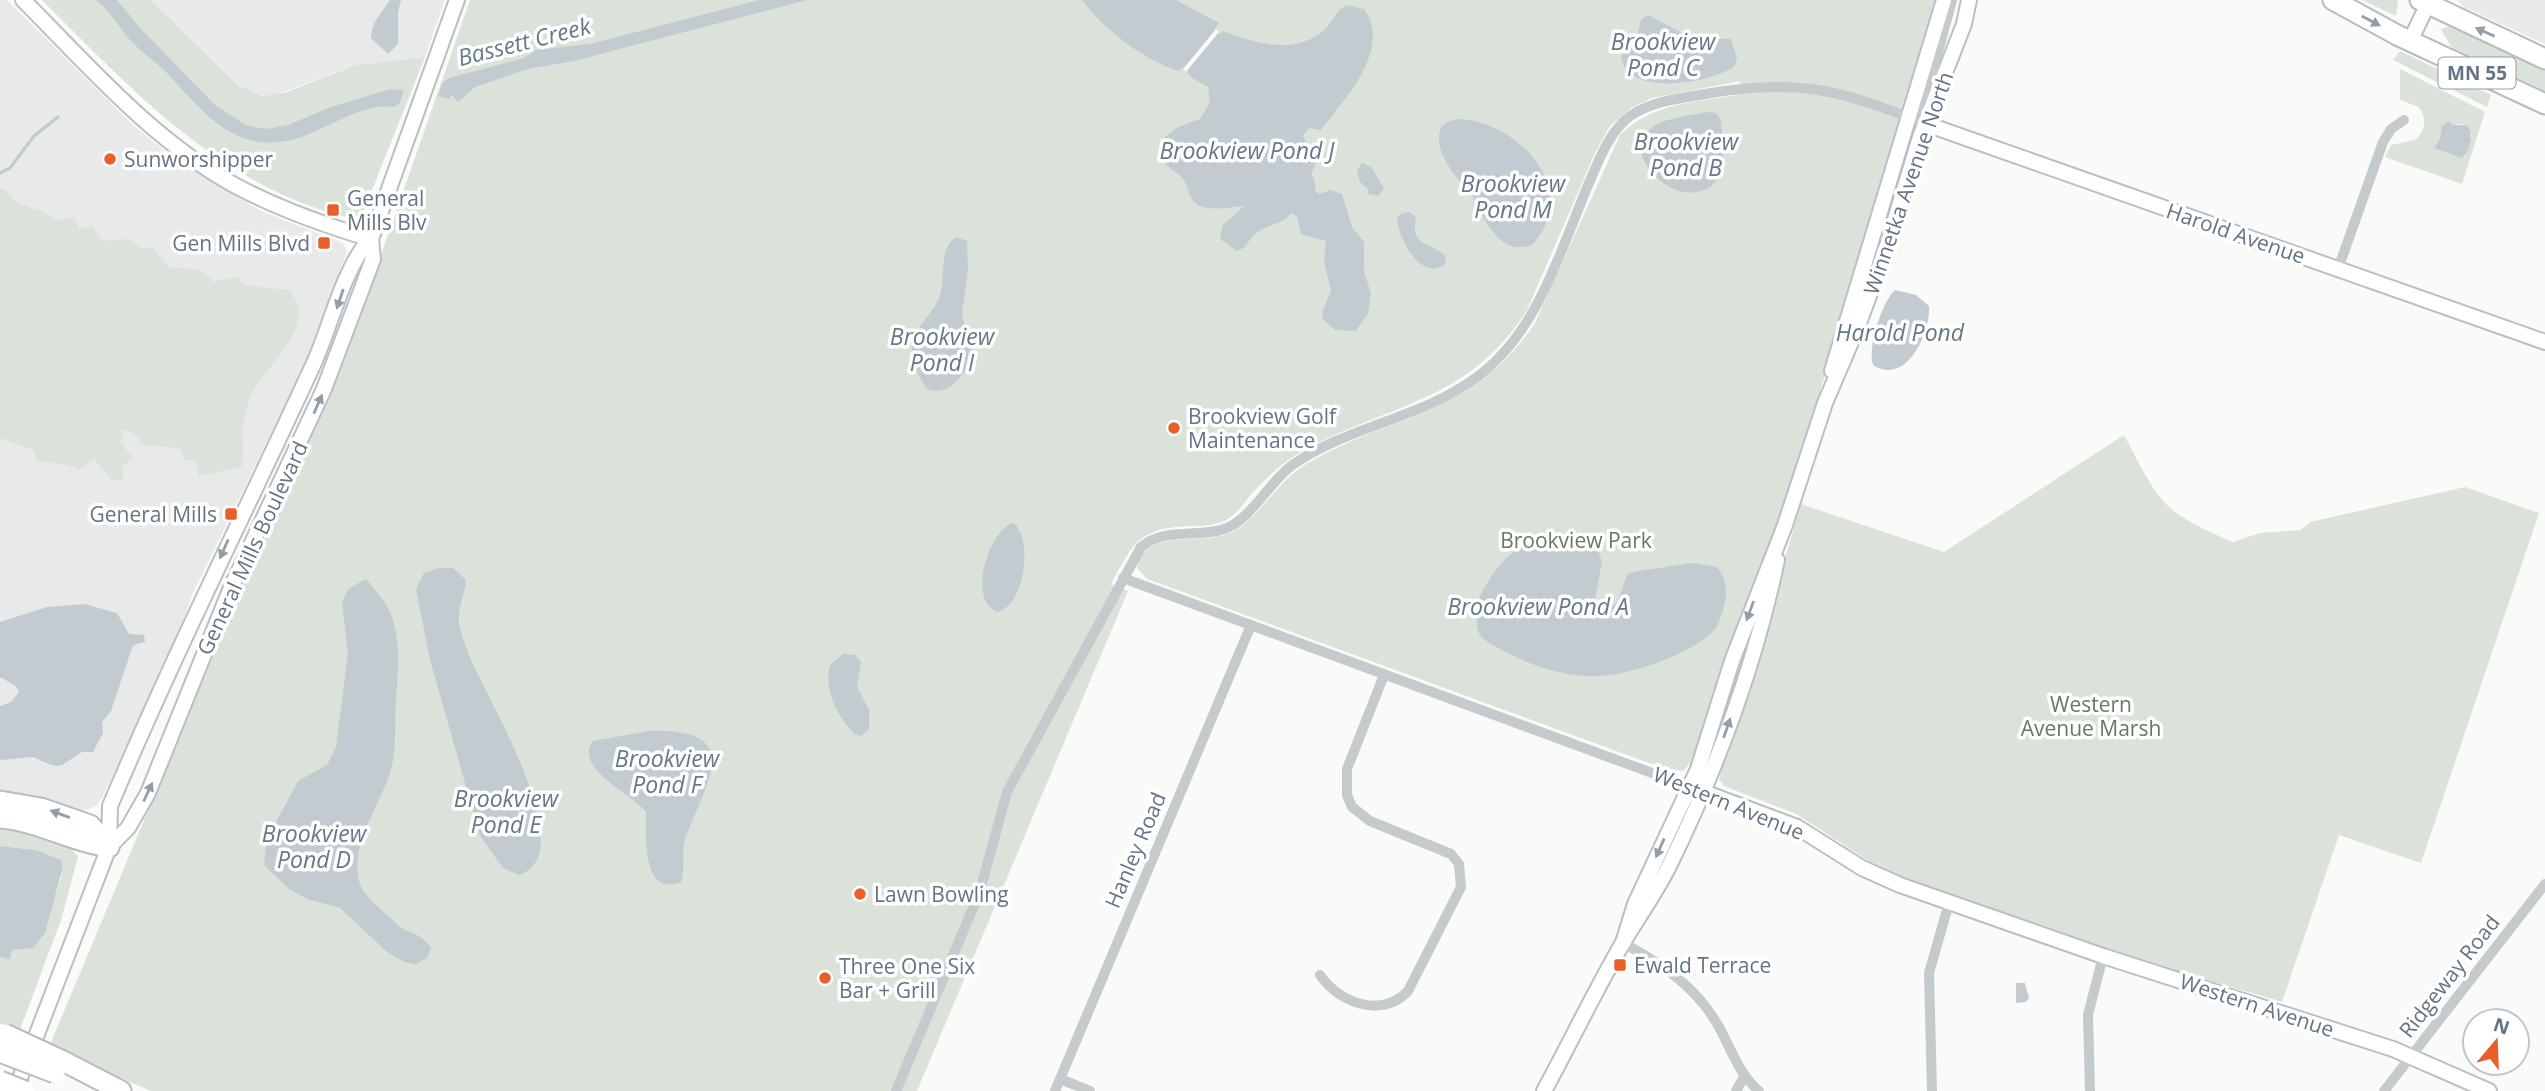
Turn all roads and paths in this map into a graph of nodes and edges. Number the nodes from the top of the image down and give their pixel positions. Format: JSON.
{"nodes":[{"id":1,"x":23,"y":0,"type":"edge"},
{"id":2,"x":457,"y":0,"type":"edge"},
{"id":3,"x":1944,"y":0,"type":"edge"},
{"id":4,"x":1952,"y":0,"type":"edge"},
{"id":5,"x":1969,"y":0,"type":"edge"},
{"id":6,"x":2333,"y":0,"type":"edge"},
{"id":7,"x":2425,"y":1,"type":"edge"},
{"id":8,"x":2410,"y":41,"type":"junction"},
{"id":9,"x":2545,"y":59,"type":"edge"},
{"id":10,"x":2545,"y":104,"type":"edge"},
{"id":11,"x":1909,"y":117,"type":"junction"},
{"id":12,"x":2404,"y":120,"type":"dead end"},
{"id":13,"x":1926,"y":124,"type":"junction"},
{"id":14,"x":371,"y":239,"type":"junction"},
{"id":15,"x":2338,"y":269,"type":"junction"},
{"id":16,"x":2545,"y":342,"type":"edge"},
{"id":17,"x":1825,"y":403,"type":"junction"},
{"id":18,"x":1785,"y":525,"type":"junction"},
{"id":19,"x":1123,"y":578,"type":"junction"},
{"id":20,"x":1251,"y":625,"type":"junction"},
{"id":21,"x":1384,"y":675,"type":"junction"},
{"id":22,"x":1690,"y":787,"type":"junction"},
{"id":23,"x":1704,"y":792,"type":"junction"},
{"id":24,"x":0,"y":802,"type":"edge"},
{"id":25,"x":0,"y":818,"type":"edge"},
{"id":26,"x":109,"y":847,"type":"junction"},
{"id":27,"x":2545,"y":884,"type":"edge"},
{"id":28,"x":1949,"y":903,"type":"junction"},
{"id":29,"x":1623,"y":943,"type":"junction"},
{"id":30,"x":2103,"y":956,"type":"junction"},
{"id":31,"x":1320,"y":975,"type":"dead end"},
{"id":32,"x":2,"y":1039,"type":"edge"},
{"id":33,"x":2411,"y":1056,"type":"junction"},
{"id":34,"x":58,"y":1067,"type":"junction"},
{"id":35,"x":1744,"y":1077,"type":"junction"},
{"id":36,"x":1060,"y":1079,"type":"junction"},
{"id":37,"x":0,"y":1081,"type":"edge"},
{"id":38,"x":15,"y":1091,"type":"edge"},
{"id":39,"x":25,"y":1091,"type":"edge"},
{"id":40,"x":99,"y":1091,"type":"edge"},
{"id":41,"x":121,"y":1091,"type":"edge"},
{"id":42,"x":896,"y":1091,"type":"edge"},
{"id":43,"x":1055,"y":1091,"type":"edge"},
{"id":44,"x":1090,"y":1091,"type":"edge"},
{"id":45,"x":1544,"y":1091,"type":"edge"},
{"id":46,"x":1736,"y":1091,"type":"edge"},
{"id":47,"x":1759,"y":1091,"type":"edge"},
{"id":48,"x":1932,"y":1091,"type":"edge"},
{"id":49,"x":2090,"y":1091,"type":"edge"},
{"id":50,"x":2384,"y":1091,"type":"edge"},
{"id":51,"x":2489,"y":1091,"type":"edge"}],
"edges":[{"from":1,"to":14,"type":"street"},
{"from":2,"to":14,"type":"street","name":"General Mills Boulevard"},
{"from":3,"to":11,"type":"street","name":"Winnetka Avenue North"},
{"from":4,"to":13,"type":"street"},
{"from":5,"to":13,"type":"street","name":"Winnetka Avenue North"},
{"from":6,"to":8,"type":"highway","number":"MN 55","one_way":true},
{"from":7,"to":8,"type":"street"},
{"from":9,"to":7,"type":"highway","number":"MN 55","one_way":true},
{"from":8,"to":10,"type":"highway","number":"MN 55"},
{"from":11,"to":13,"type":"street"},
{"from":11,"to":17,"type":"street","name":"Winnetka Avenue North"},
{"from":11,"to":19,"type":"street"},
{"from":12,"to":15,"type":"street"},
{"from":13,"to":15,"type":"street","name":"Harold Avenue"},
{"from":13,"to":17,"type":"street","name":"Winnetka Avenue North"},
{"from":14,"to":26,"type":"street","name":"General Mills Boulevard","one_way":true},
{"from":26,"to":14,"type":"street","name":"General Mills Boulevard","one_way":true},
{"from":15,"to":16,"type":"street","name":"Harold Avenue"},
{"from":17,"to":18,"type":"street","name":"Winnetka Avenue North"},
{"from":18,"to":22,"type":"street","name":"Winnetka Avenue North","one_way":true},
{"from":23,"to":18,"type":"street","name":"Winnetka Avenue North","one_way":true},
{"from":19,"to":20,"type":"street","name":"Western Avenue"},
{"from":19,"to":42,"type":"street"},
{"from":20,"to":21,"type":"street","name":"Western Avenue"},
{"from":20,"to":36,"type":"street","name":"Hanley Road"},
{"from":21,"to":22,"type":"street","name":"Western Avenue"},
{"from":21,"to":31,"type":"street"},
{"from":22,"to":23,"type":"street","name":"Western Avenue"},
{"from":22,"to":29,"type":"street","name":"Winnetka Avenue North","one_way":true},
{"from":23,"to":28,"type":"street","name":"Western Avenue"},
{"from":23,"to":29,"type":"street","name":"Winnetka Avenue North"},
{"from":26,"to":24,"type":"highway","one_way":true},
{"from":25,"to":26,"type":"highway"},
{"from":26,"to":38,"type":"street","name":"General Mills Boulevard"},
{"from":27,"to":33,"type":"street","name":"Ridgeway Road"},
{"from":28,"to":30,"type":"street","name":"Western Avenue"},
{"from":28,"to":48,"type":"street"},
{"from":29,"to":35,"type":"street"},
{"from":29,"to":45,"type":"street"},
{"from":30,"to":33,"type":"street","name":"Western Avenue"},
{"from":30,"to":49,"type":"street"},
{"from":32,"to":34,"type":"highway","bridge":true},
{"from":33,"to":50,"type":"street","name":"Ridgeway Road"},
{"from":33,"to":51,"type":"street","name":"Western Avenue"},
{"from":34,"to":40,"type":"highway"},
{"from":34,"to":41,"type":"highway"},
{"from":35,"to":46,"type":"street"},
{"from":35,"to":47,"type":"street"},
{"from":36,"to":43,"type":"street","name":"Hanley Road"},
{"from":36,"to":44,"type":"street"},
{"from":37,"to":39,"type":"highway","bridge":true}]}
